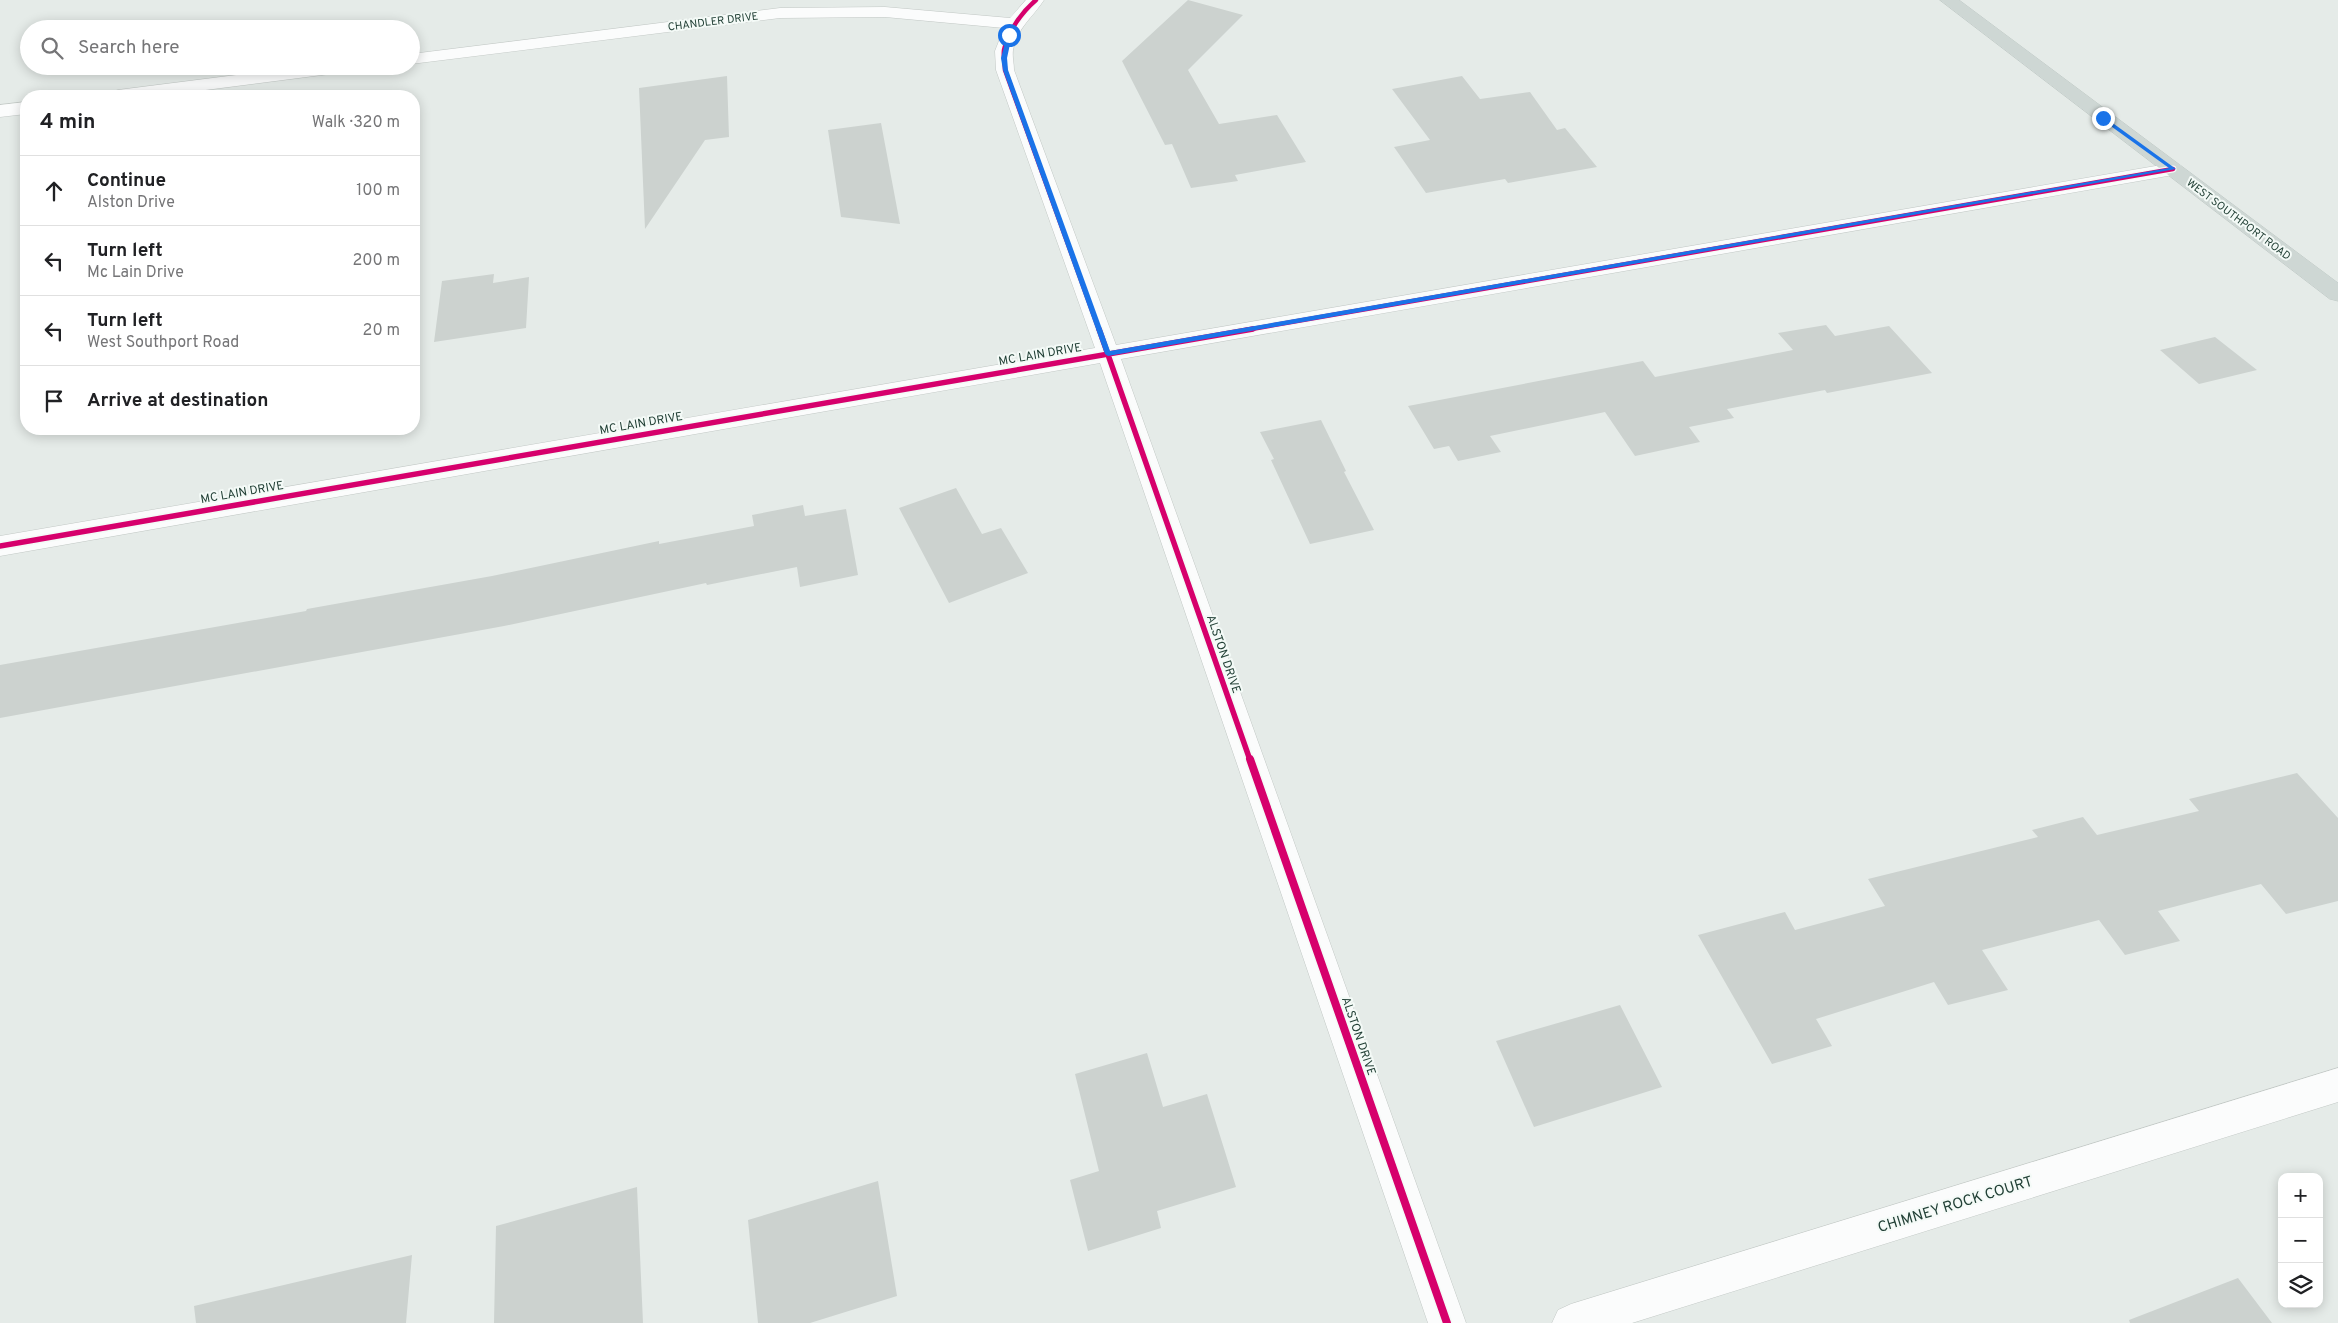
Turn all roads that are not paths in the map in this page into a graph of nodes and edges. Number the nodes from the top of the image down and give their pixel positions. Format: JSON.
{"nodes":[{"id":1,"x":1036,"y":0,"type":"edge"},
{"id":2,"x":1948,"y":0,"type":"edge"},
{"id":3,"x":1015,"y":24,"type":"junction"},
{"id":4,"x":420,"y":58,"type":"edge"},
{"id":5,"x":282,"y":75,"type":"edge"},
{"id":6,"x":165,"y":90,"type":"edge"},
{"id":7,"x":20,"y":109,"type":"edge"},
{"id":8,"x":0,"y":111,"type":"edge"},
{"id":9,"x":2174,"y":169,"type":"junction"},
{"id":10,"x":2338,"y":294,"type":"edge"},
{"id":11,"x":1108,"y":354,"type":"junction"},
{"id":12,"x":0,"y":546,"type":"edge"},
{"id":13,"x":2338,"y":1085,"type":"edge"},
{"id":14,"x":1447,"y":1323,"type":"edge"},
{"id":15,"x":1571,"y":1323,"type":"edge"}],
"edges":[{"from":1,"to":3,"type":"street","name":"ALSTON DRIVE"},
{"from":2,"to":9,"type":"main road","name":"WEST SOUTHPORT ROAD"},
{"from":3,"to":4,"type":"street","name":"CHANDLER DRIVE"},
{"from":3,"to":11,"type":"street","name":"ALSTON DRIVE"},
{"from":5,"to":6,"type":"street"},
{"from":7,"to":8,"type":"street"},
{"from":9,"to":10,"type":"main road","name":"WEST SOUTHPORT ROAD"},
{"from":9,"to":11,"type":"street","name":"MC LAIN DRIVE"},
{"from":11,"to":12,"type":"street","name":"MC LAIN DRIVE"},
{"from":11,"to":14,"type":"street","name":"ALSTON DRIVE"},
{"from":13,"to":15,"type":"street","name":"CHIMNEY ROCK COURT"}]}
